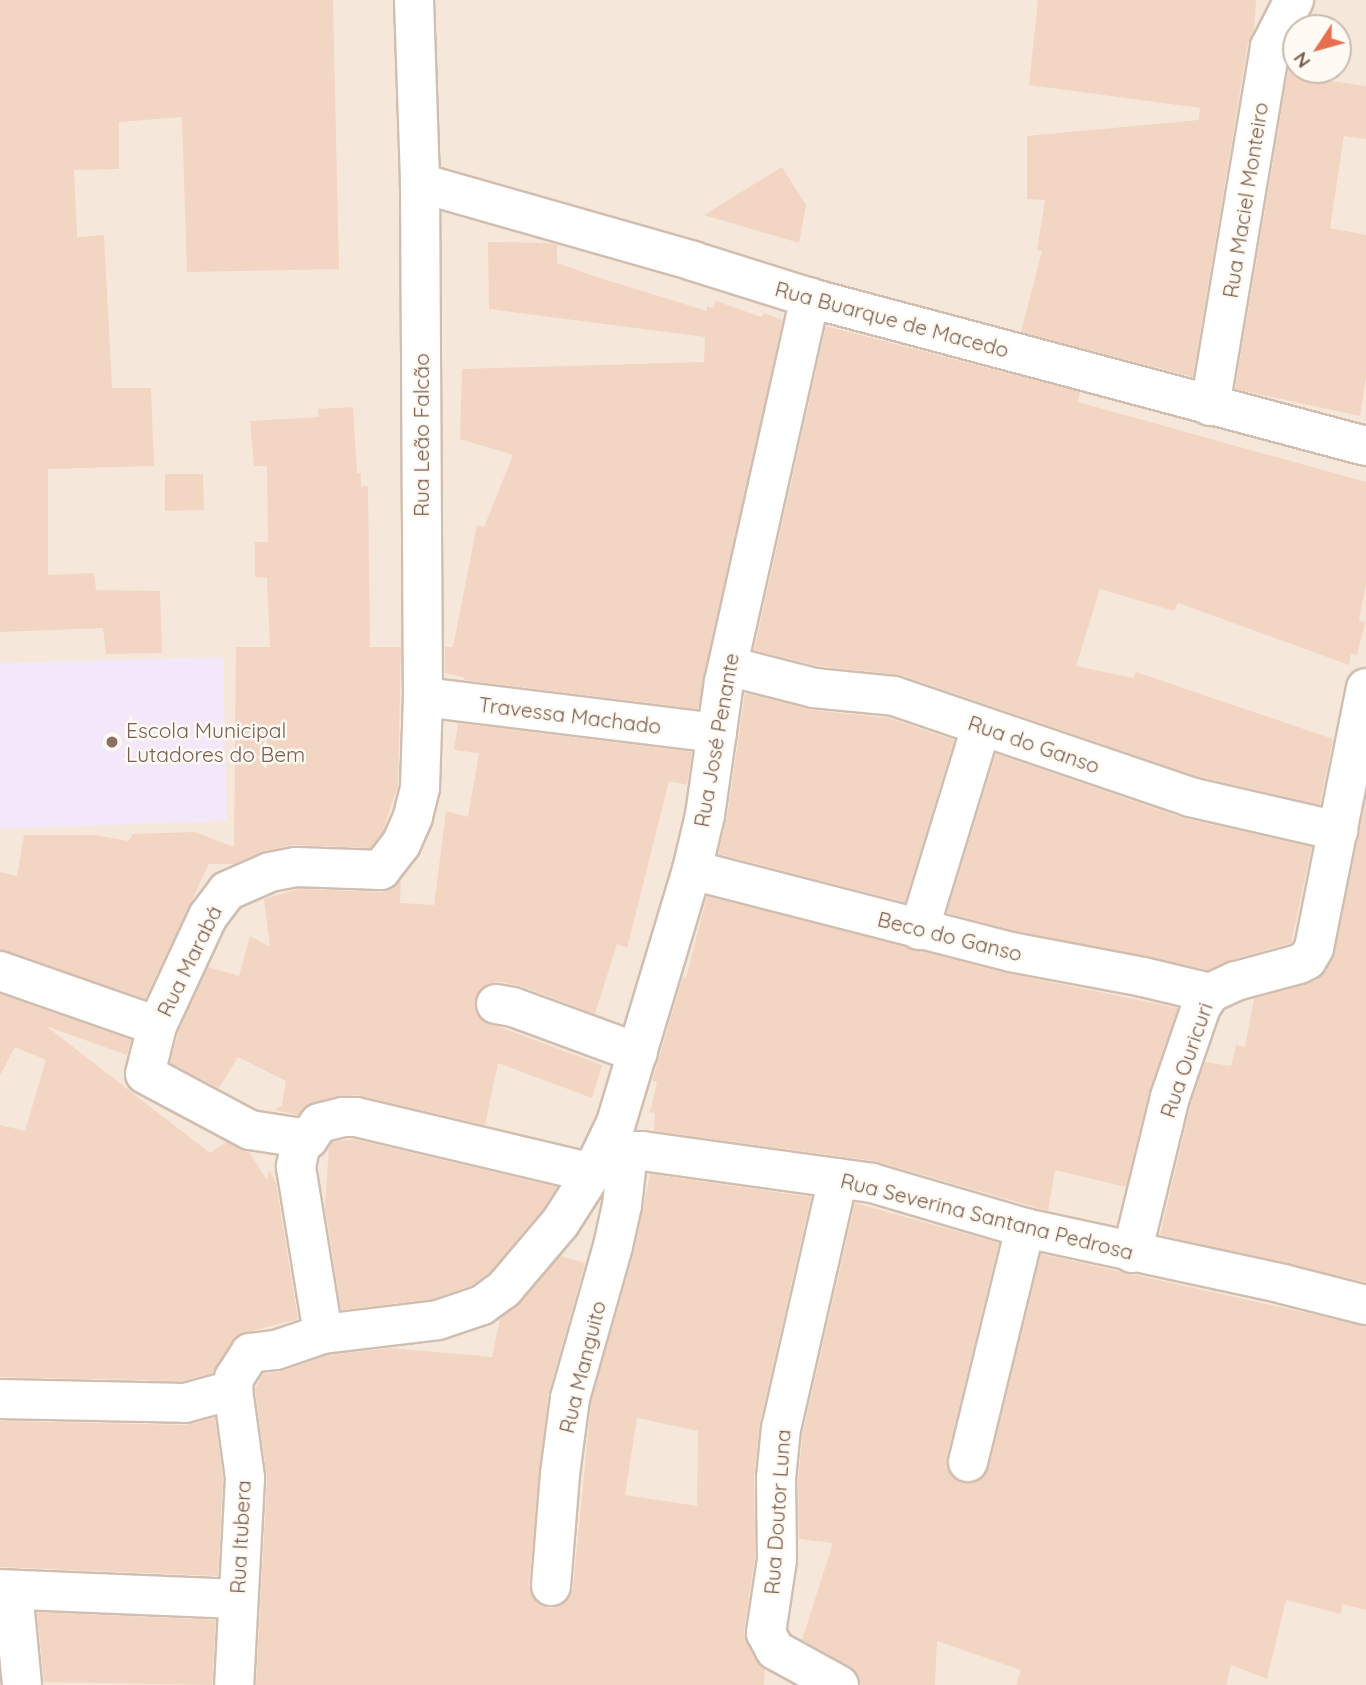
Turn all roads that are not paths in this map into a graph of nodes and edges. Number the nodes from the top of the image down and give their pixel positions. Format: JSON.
{"nodes":[{"id":1,"x":414,"y":0,"type":"edge"},
{"id":2,"x":1294,"y":0,"type":"edge"},
{"id":3,"x":419,"y":183,"type":"junction"},
{"id":4,"x":810,"y":298,"type":"junction"},
{"id":5,"x":1210,"y":406,"type":"junction"},
{"id":6,"x":1366,"y":446,"type":"edge"},
{"id":7,"x":728,"y":666,"type":"junction"},
{"id":8,"x":1366,"y":688,"type":"edge"},
{"id":9,"x":423,"y":697,"type":"junction"},
{"id":10,"x":981,"y":727,"type":"junction"},
{"id":11,"x":717,"y":733,"type":"junction"},
{"id":12,"x":1338,"y":831,"type":"junction"},
{"id":13,"x":388,"y":863,"type":"joint"},
{"id":14,"x":692,"y":870,"type":"junction"},
{"id":15,"x":919,"y":930,"type":"junction"},
{"id":16,"x":0,"y":971,"type":"edge"},
{"id":17,"x":1210,"y":993,"type":"junction"},
{"id":18,"x":496,"y":1004,"type":"dead end"},
{"id":19,"x":157,"y":1026,"type":"junction"},
{"id":20,"x":638,"y":1053,"type":"junction"},
{"id":21,"x":250,"y":1129,"type":"junction"},
{"id":22,"x":307,"y":1139,"type":"junction"},
{"id":23,"x":608,"y":1159,"type":"junction"},
{"id":24,"x":838,"y":1178,"type":"junction"},
{"id":25,"x":299,"y":1180,"type":"junction"},
{"id":26,"x":1026,"y":1228,"type":"junction"},
{"id":27,"x":1132,"y":1253,"type":"junction"},
{"id":28,"x":1366,"y":1305,"type":"edge"},
{"id":29,"x":323,"y":1334,"type":"junction"},
{"id":30,"x":233,"y":1390,"type":"junction"},
{"id":31,"x":0,"y":1399,"type":"edge"},
{"id":32,"x":968,"y":1462,"type":"dead end"},
{"id":33,"x":551,"y":1586,"type":"dead end"},
{"id":34,"x":4,"y":1590,"type":"edge"},
{"id":35,"x":237,"y":1599,"type":"junction"},
{"id":36,"x":22,"y":1685,"type":"edge"},
{"id":37,"x":234,"y":1685,"type":"edge"},
{"id":38,"x":838,"y":1685,"type":"edge"}],
"edges":[{"from":1,"to":3,"type":"street","name":"Rua Leão Falcão"},
{"from":2,"to":5,"type":"street","name":"Rua Maciel Monteiro"},
{"from":3,"to":4,"type":"street","name":"Rua Buarque de Macedo"},
{"from":3,"to":9,"type":"street","name":"Rua Leão Falcão"},
{"from":4,"to":5,"type":"street","name":"Rua Buarque de Macedo"},
{"from":4,"to":7,"type":"street","name":"Rua José Penante"},
{"from":5,"to":6,"type":"street","name":"Rua Buarque de Macedo"},
{"from":7,"to":10,"type":"street","name":"Rua do Ganso"},
{"from":7,"to":11,"type":"street","name":"Rua José Penante"},
{"from":8,"to":12,"type":"street","name":"Rua Ouricuri"},
{"from":9,"to":11,"type":"street","name":"Travessa Machado"},
{"from":9,"to":13,"type":"street","name":"Rua Leão Falcão"},
{"from":10,"to":12,"type":"street","name":"Rua do Ganso"},
{"from":10,"to":15,"type":"street"},
{"from":11,"to":14,"type":"street","name":"Rua José Penante"},
{"from":12,"to":17,"type":"street","name":"Rua Ouricuri"},
{"from":13,"to":19,"type":"street","name":"Rua Marabá"},
{"from":14,"to":15,"type":"street","name":"Beco do Ganso"},
{"from":14,"to":20,"type":"street","name":"Rua José Penante"},
{"from":15,"to":17,"type":"street","name":"Beco do Ganso"},
{"from":16,"to":19,"type":"street"},
{"from":17,"to":27,"type":"street","name":"Rua Ouricuri"},
{"from":18,"to":20,"type":"street"},
{"from":19,"to":21,"type":"street","name":"Rua Marabá"},
{"from":20,"to":23,"type":"street","name":"Rua José Penante"},
{"from":21,"to":22,"type":"street"},
{"from":21,"to":25,"type":"street"},
{"from":22,"to":23,"type":"street","name":"Rua Severina Santana Pedrosa"},
{"from":22,"to":25,"type":"street"},
{"from":23,"to":24,"type":"street","name":"Rua Severina Santana Pedrosa"},
{"from":23,"to":29,"type":"street"},
{"from":23,"to":33,"type":"street","name":"Rua Manguito"},
{"from":24,"to":26,"type":"street","name":"Rua Severina Santana Pedrosa"},
{"from":24,"to":38,"type":"street","name":"Rua Doutor Luna"},
{"from":25,"to":29,"type":"street"},
{"from":26,"to":27,"type":"street","name":"Rua Severina Santana Pedrosa"},
{"from":26,"to":32,"type":"street"},
{"from":27,"to":28,"type":"street","name":"Rua Severina Santana Pedrosa"},
{"from":29,"to":30,"type":"street"},
{"from":30,"to":31,"type":"street"},
{"from":30,"to":35,"type":"street","name":"Rua Itubera"},
{"from":34,"to":35,"type":"street"},
{"from":34,"to":36,"type":"street"},
{"from":35,"to":37,"type":"street","name":"Rua Itubera"}]}
